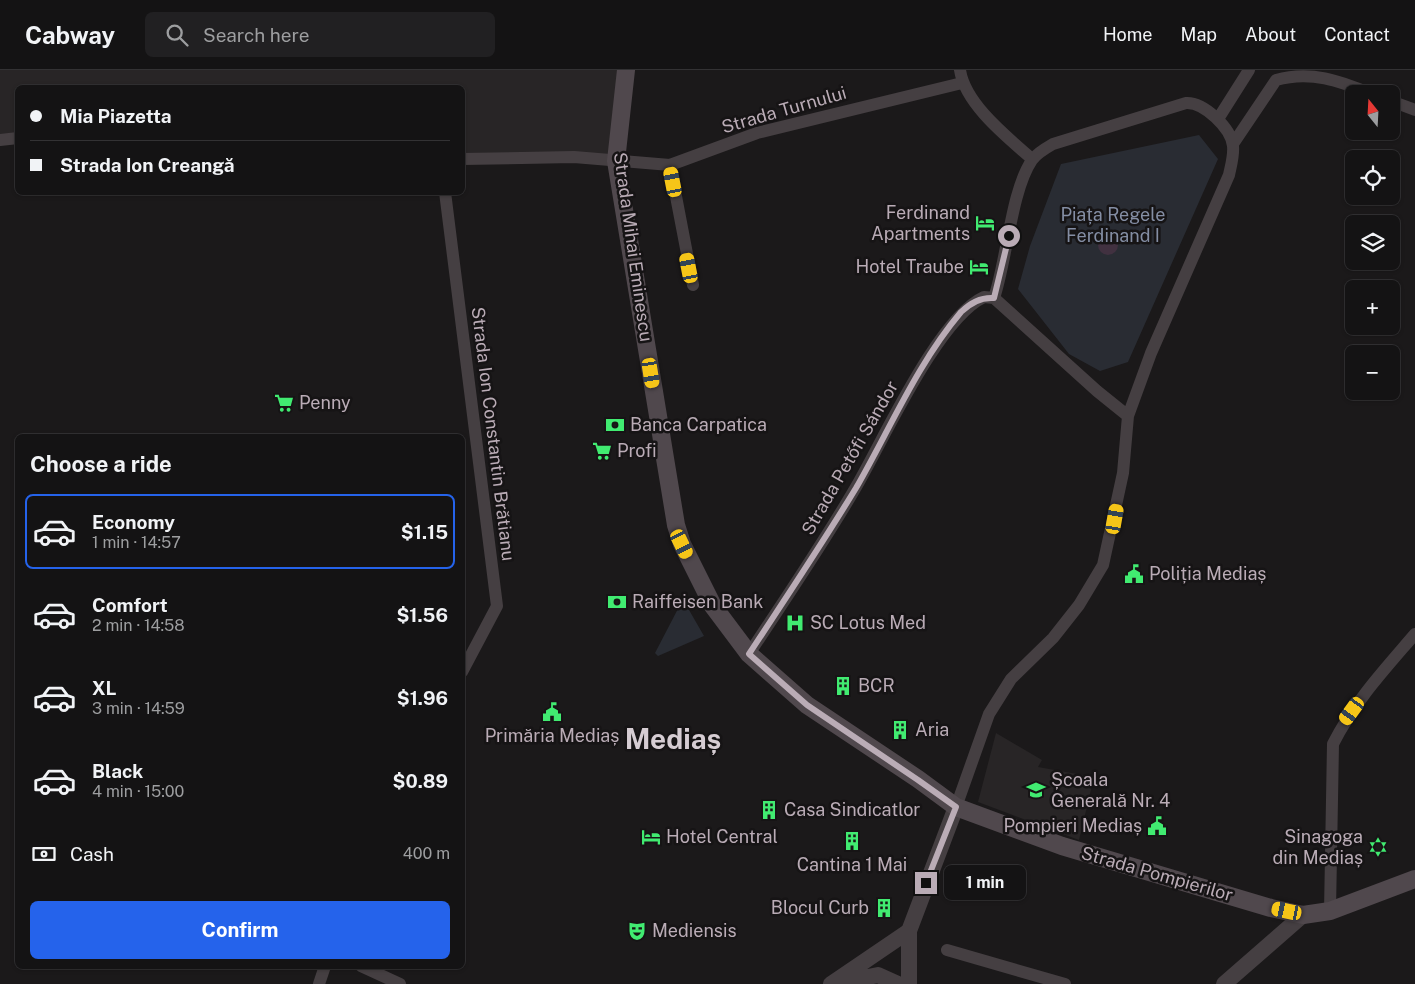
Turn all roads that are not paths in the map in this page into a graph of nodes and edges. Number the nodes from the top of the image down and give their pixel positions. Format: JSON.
{"nodes":[{"id":1,"x":626,"y":70,"type":"edge"},
{"id":2,"x":960,"y":70,"type":"edge"},
{"id":3,"x":1249,"y":70,"type":"edge"},
{"id":4,"x":962,"y":83,"type":"junction"},
{"id":5,"x":1348,"y":85,"type":"edge"},
{"id":6,"x":1400,"y":104,"type":"edge"},
{"id":7,"x":1415,"y":110,"type":"edge"},
{"id":8,"x":1218,"y":119,"type":"junction"},
{"id":9,"x":15,"y":138,"type":"edge"},
{"id":10,"x":0,"y":140,"type":"edge"},
{"id":11,"x":1233,"y":144,"type":"junction"},
{"id":12,"x":465,"y":159,"type":"edge"},
{"id":13,"x":1032,"y":159,"type":"junction"},
{"id":14,"x":616,"y":161,"type":"junction"},
{"id":15,"x":670,"y":165,"type":"junction"},
{"id":16,"x":445,"y":195,"type":"edge"},
{"id":17,"x":693,"y":285,"type":"dead end"},
{"id":18,"x":994,"y":298,"type":"junction"},
{"id":19,"x":1128,"y":416,"type":"junction"},
{"id":20,"x":1415,"y":634,"type":"edge"},
{"id":21,"x":749,"y":654,"type":"junction"},
{"id":22,"x":465,"y":666,"type":"edge"},
{"id":23,"x":956,"y":807,"type":"junction"},
{"id":24,"x":1415,"y":879,"type":"edge"},
{"id":25,"x":1330,"y":911,"type":"junction"},
{"id":26,"x":1303,"y":914,"type":"junction"},
{"id":27,"x":909,"y":931,"type":"junction"},
{"id":28,"x":947,"y":950,"type":"dead end"},
{"id":29,"x":323,"y":969,"type":"edge"},
{"id":30,"x":368,"y":969,"type":"edge"},
{"id":31,"x":319,"y":984,"type":"edge"},
{"id":32,"x":400,"y":984,"type":"edge"},
{"id":33,"x":831,"y":984,"type":"edge"},
{"id":34,"x":836,"y":984,"type":"edge"},
{"id":35,"x":898,"y":984,"type":"edge"},
{"id":36,"x":909,"y":984,"type":"edge"},
{"id":37,"x":1065,"y":984,"type":"edge"},
{"id":38,"x":1224,"y":984,"type":"edge"}],
"edges":[{"from":1,"to":14,"type":"main road","name":"Strada Mihai Eminescu"},
{"from":2,"to":4,"type":"street"},
{"from":3,"to":8,"type":"street"},
{"from":4,"to":13,"type":"street"},
{"from":4,"to":15,"type":"street","name":"Strada Turnului"},
{"from":5,"to":11,"type":"street"},
{"from":6,"to":7,"type":"street"},
{"from":8,"to":11,"type":"street"},
{"from":8,"to":13,"type":"street"},
{"from":9,"to":10,"type":"street"},
{"from":11,"to":19,"type":"street"},
{"from":12,"to":14,"type":"street","name":"Strada Turnului"},
{"from":13,"to":18,"type":"street"},
{"from":14,"to":15,"type":"street","name":"Strada Turnului"},
{"from":14,"to":21,"type":"main road","name":"Strada Mihai Eminescu"},
{"from":15,"to":17,"type":"street"},
{"from":16,"to":22,"type":"street","name":"Strada Ion Constantin Brătianu"},
{"from":18,"to":19,"type":"street"},
{"from":18,"to":21,"type":"street","name":"Strada Petőfi Sándor"},
{"from":19,"to":23,"type":"street"},
{"from":20,"to":25,"type":"street"},
{"from":21,"to":23,"type":"main road","name":"Strada Mihai Eminescu"},
{"from":23,"to":26,"type":"main road","name":"Strada Pompierilor"},
{"from":23,"to":27,"type":"street"},
{"from":24,"to":25,"type":"main road","name":"Strada Pompierilor"},
{"from":25,"to":26,"type":"main road","name":"Strada Pompierilor"},
{"from":26,"to":38,"type":"street"},
{"from":27,"to":33,"type":"street"},
{"from":27,"to":36,"type":"street"},
{"from":28,"to":37,"type":"street"},
{"from":29,"to":31,"type":"street"},
{"from":30,"to":32,"type":"street"},
{"from":34,"to":35,"type":"street"}]}
